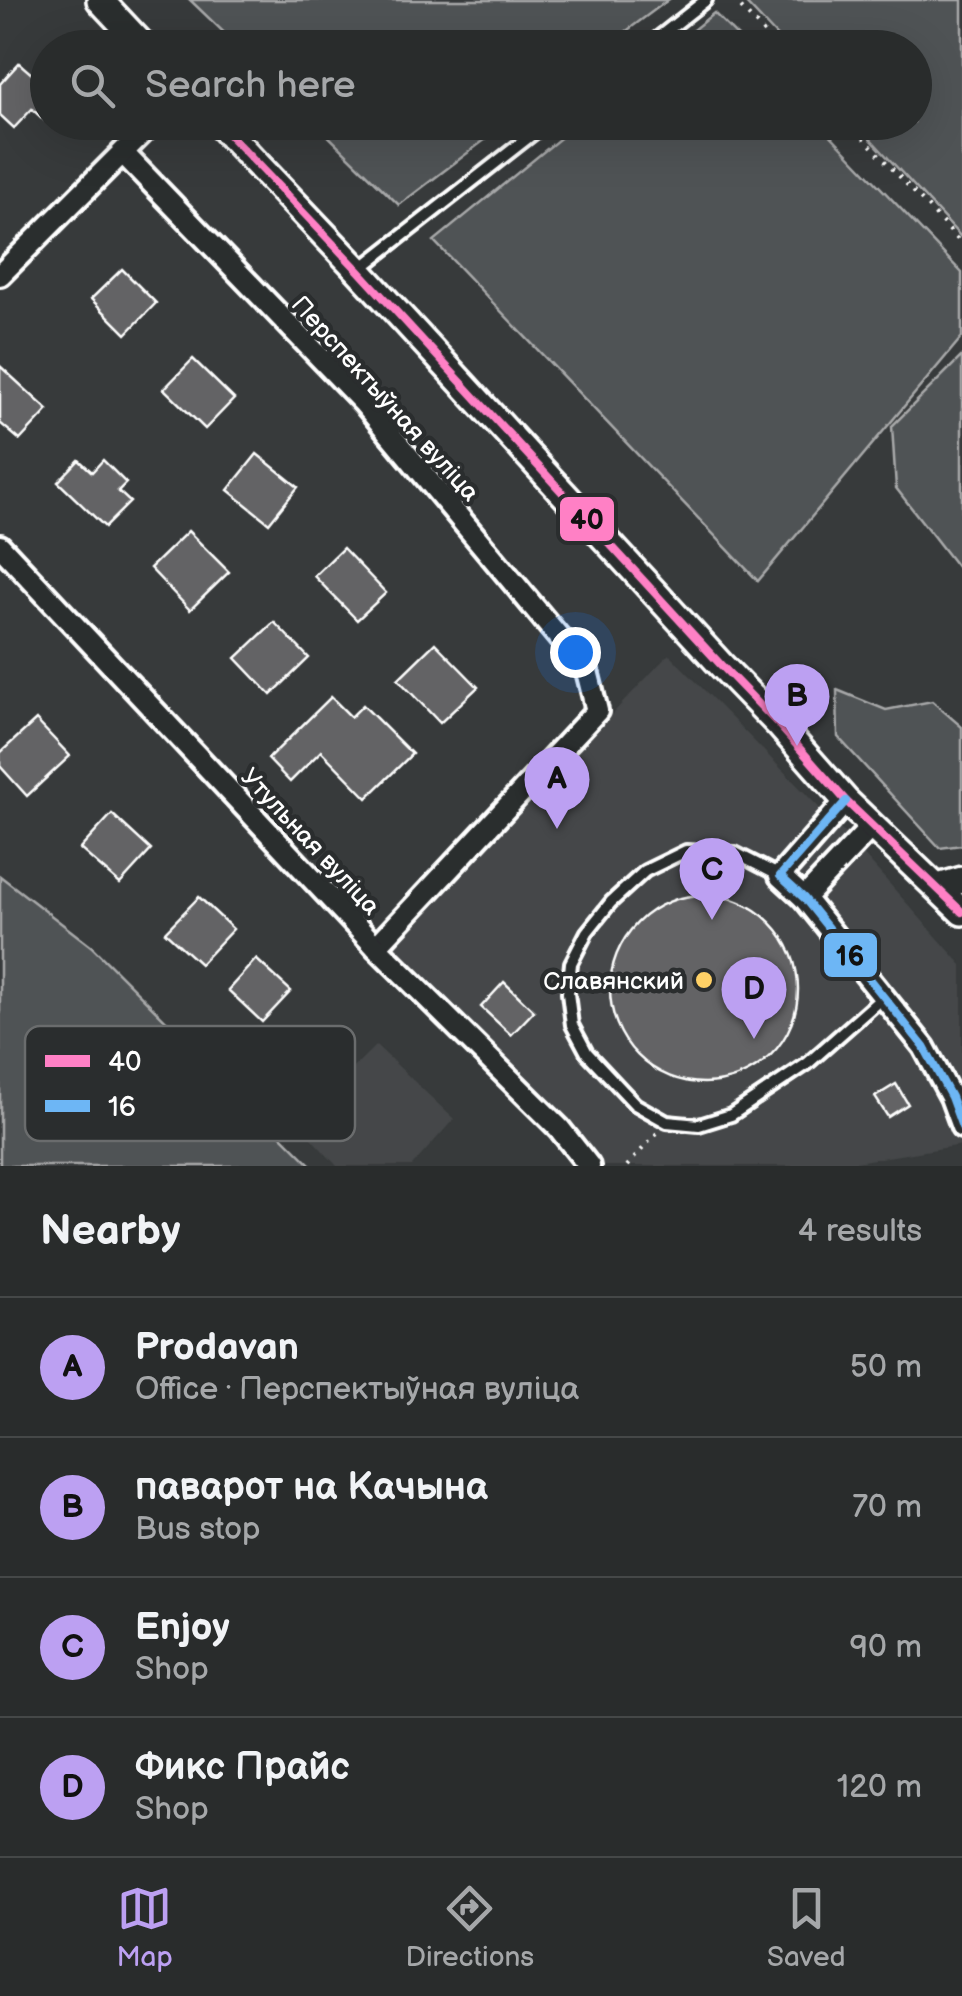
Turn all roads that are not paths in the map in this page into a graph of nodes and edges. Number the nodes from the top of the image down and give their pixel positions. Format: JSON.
{"nodes":[{"id":1,"x":100,"y":0,"type":"edge"},
{"id":2,"x":706,"y":0,"type":"edge"},
{"id":3,"x":128,"y":30,"type":"edge"},
{"id":4,"x":668,"y":30,"type":"edge"},
{"id":5,"x":136,"y":140,"type":"edge"},
{"id":6,"x":234,"y":140,"type":"edge"},
{"id":7,"x":525,"y":140,"type":"edge"},
{"id":8,"x":124,"y":153,"type":"junction"},
{"id":9,"x":358,"y":270,"type":"junction"},
{"id":10,"x":0,"y":275,"type":"edge"},
{"id":11,"x":0,"y":546,"type":"edge"},
{"id":12,"x":846,"y":802,"type":"junction"},
{"id":13,"x":872,"y":826,"type":"junction"},
{"id":14,"x":780,"y":876,"type":"junction"},
{"id":15,"x":950,"y":884,"type":"edge"},
{"id":16,"x":804,"y":898,"type":"junction"},
{"id":17,"x":962,"y":912,"type":"edge"},
{"id":18,"x":376,"y":947,"type":"junction"},
{"id":19,"x":884,"y":996,"type":"junction"},
{"id":20,"x":962,"y":1127,"type":"edge"},
{"id":21,"x":590,"y":1166,"type":"edge"}],
"edges":[{"from":1,"to":3,"type":"street"},
{"from":2,"to":4,"type":"lane"},
{"from":5,"to":8,"type":"street"},
{"from":6,"to":9,"type":"street"},
{"from":7,"to":9,"type":"lane"},
{"from":8,"to":10,"type":"street"},
{"from":8,"to":18,"type":"street","name":"Перспектыўная вуліца"},
{"from":9,"to":12,"type":"street"},
{"from":11,"to":18,"type":"street","name":"Утульная вуліца"},
{"from":12,"to":13,"type":"street"},
{"from":12,"to":14,"type":"street"},
{"from":13,"to":15,"type":"street"},
{"from":13,"to":16,"type":"street"},
{"from":14,"to":16,"type":"street"},
{"from":14,"to":19,"type":"lane"},
{"from":15,"to":17,"type":"street"},
{"from":16,"to":19,"type":"street"},
{"from":18,"to":21,"type":"street","name":"Утульная вуліца"},
{"from":19,"to":20,"type":"street"}]}
